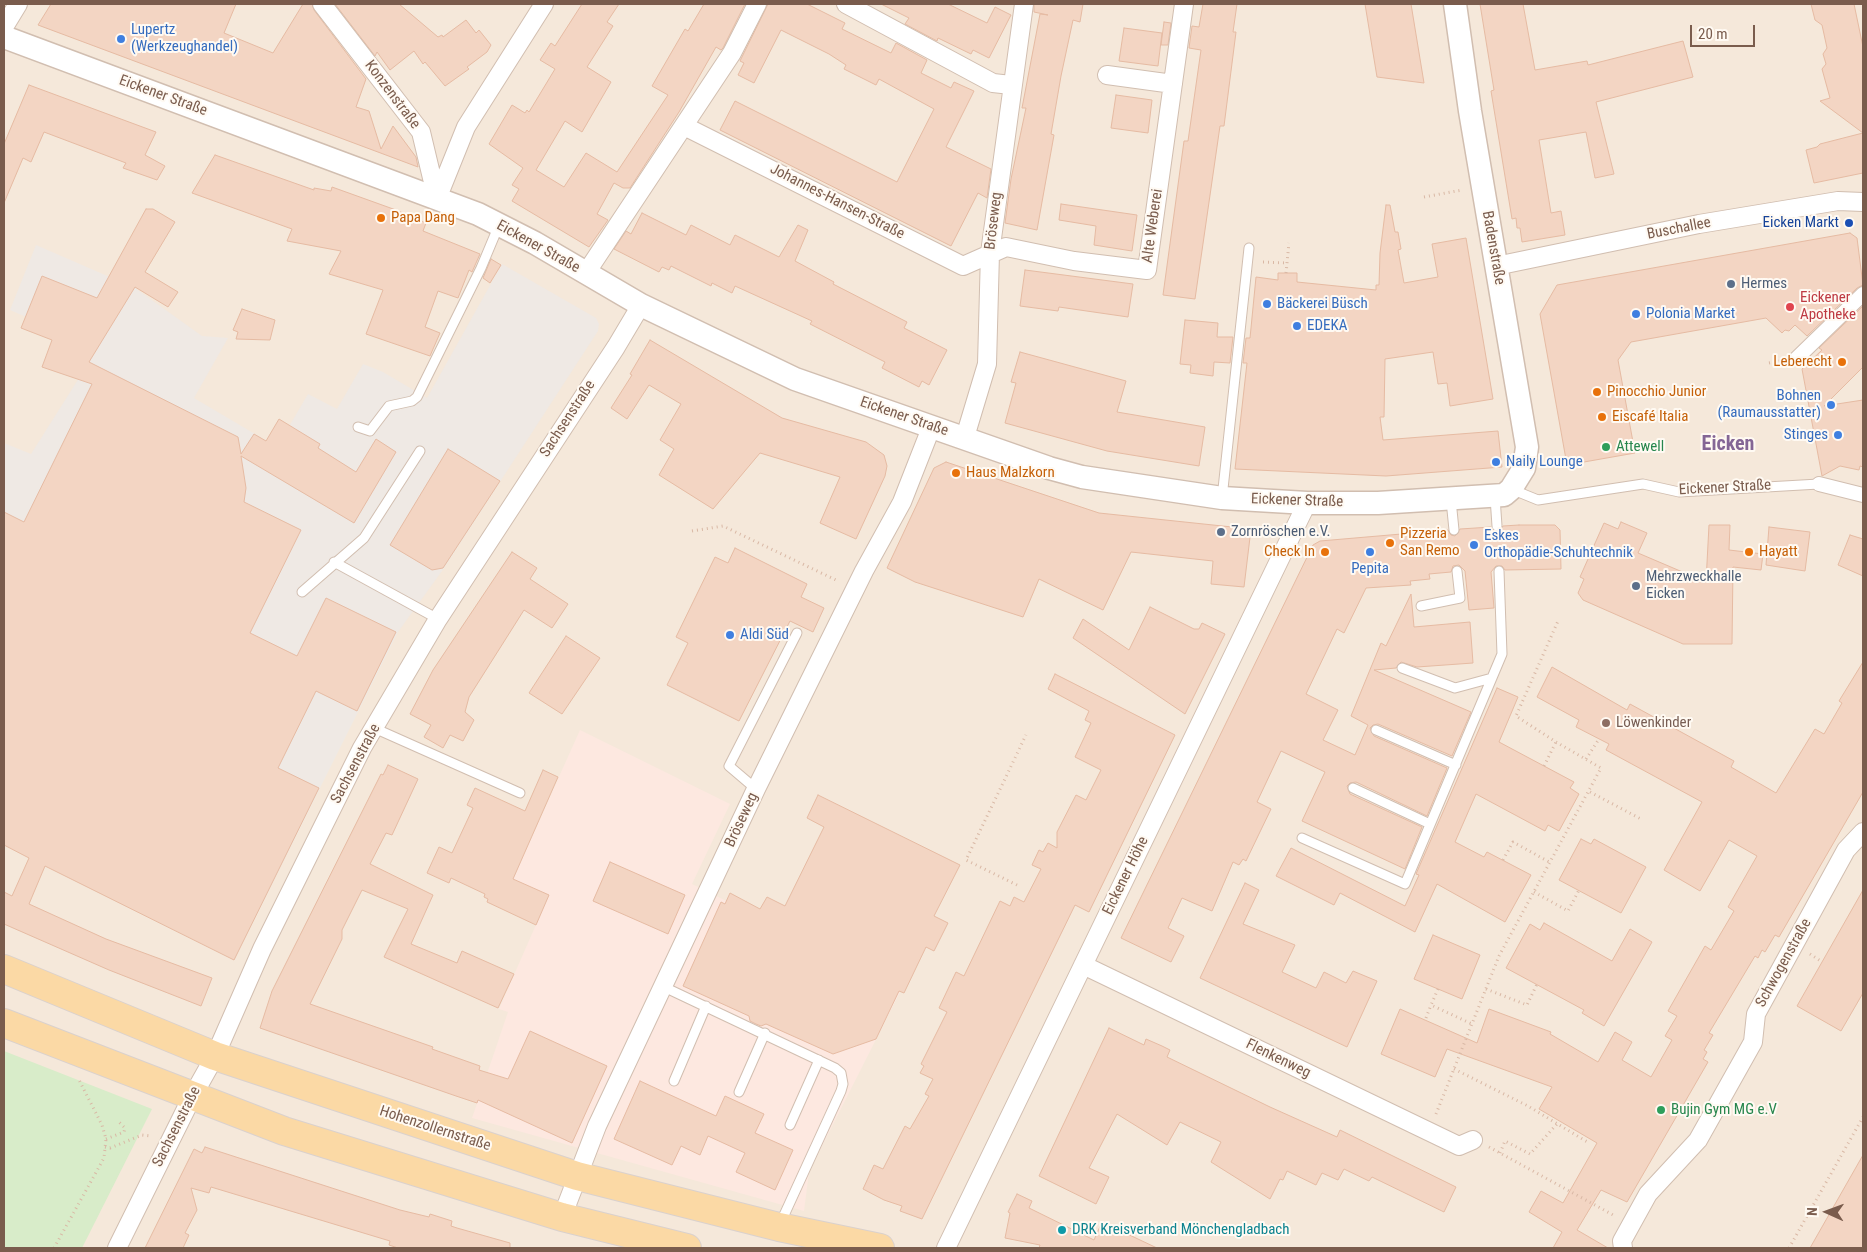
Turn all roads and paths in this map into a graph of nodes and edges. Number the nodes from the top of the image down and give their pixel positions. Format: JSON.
{"nodes":[{"id":1,"x":18,"y":4,"type":"edge"},
{"id":2,"x":322,"y":4,"type":"edge"},
{"id":3,"x":544,"y":4,"type":"edge"},
{"id":4,"x":757,"y":4,"type":"edge"},
{"id":5,"x":846,"y":4,"type":"edge"},
{"id":6,"x":1024,"y":4,"type":"edge"},
{"id":7,"x":1184,"y":4,"type":"edge"},
{"id":8,"x":1455,"y":4,"type":"edge"},
{"id":9,"x":4,"y":27,"type":"edge"},
{"id":10,"x":4,"y":37,"type":"edge"},
{"id":11,"x":1107,"y":75,"type":"dead end"},
{"id":12,"x":1173,"y":84,"type":"junction"},
{"id":13,"x":1011,"y":85,"type":"junction"},
{"id":14,"x":684,"y":126,"type":"junction"},
{"id":15,"x":1462,"y":190,"type":"dead end"},
{"id":16,"x":1424,"y":197,"type":"dead end"},
{"id":17,"x":437,"y":199,"type":"junction"},
{"id":18,"x":1863,"y":202,"type":"edge"},
{"id":19,"x":499,"y":225,"type":"junction"},
{"id":20,"x":1289,"y":243,"type":"dead end"},
{"id":21,"x":1249,"y":248,"type":"dead end"},
{"id":22,"x":990,"y":253,"type":"junction"},
{"id":23,"x":1247,"y":261,"type":"junction"},
{"id":24,"x":1287,"y":264,"type":"junction"},
{"id":25,"x":1496,"y":266,"type":"junction"},
{"id":26,"x":586,"y":273,"type":"junction"},
{"id":27,"x":1286,"y":273,"type":"dead end"},
{"id":28,"x":1863,"y":294,"type":"edge"},
{"id":29,"x":641,"y":305,"type":"junction"},
{"id":30,"x":1796,"y":358,"type":"dead end"},
{"id":31,"x":358,"y":427,"type":"dead end"},
{"id":32,"x":931,"y":428,"type":"junction"},
{"id":33,"x":964,"y":437,"type":"junction"},
{"id":34,"x":420,"y":451,"type":"dead end"},
{"id":35,"x":1818,"y":484,"type":"joint"},
{"id":36,"x":1503,"y":493,"type":"junction"},
{"id":37,"x":1863,"y":495,"type":"edge"},
{"id":38,"x":1222,"y":498,"type":"junction"},
{"id":39,"x":1451,"y":499,"type":"junction"},
{"id":40,"x":1307,"y":504,"type":"junction"},
{"id":41,"x":1497,"y":526,"type":"dead end"},
{"id":42,"x":1454,"y":530,"type":"dead end"},
{"id":43,"x":692,"y":531,"type":"dead end"},
{"id":44,"x":334,"y":562,"type":"junction"},
{"id":45,"x":1457,"y":571,"type":"dead end"},
{"id":46,"x":1498,"y":571,"type":"dead end"},
{"id":47,"x":855,"y":590,"type":"junction"},
{"id":48,"x":302,"y":592,"type":"dead end"},
{"id":49,"x":1421,"y":606,"type":"dead end"},
{"id":50,"x":438,"y":619,"type":"junction"},
{"id":51,"x":1558,"y":621,"type":"dead end"},
{"id":52,"x":797,"y":633,"type":"dead end"},
{"id":53,"x":1402,"y":668,"type":"dead end"},
{"id":54,"x":1492,"y":678,"type":"junction"},
{"id":55,"x":374,"y":728,"type":"junction"},
{"id":56,"x":1376,"y":730,"type":"dead end"},
{"id":57,"x":1026,"y":735,"type":"dead end"},
{"id":58,"x":1599,"y":739,"type":"dead end"},
{"id":59,"x":1556,"y":742,"type":"junction"},
{"id":60,"x":1586,"y":759,"type":"junction"},
{"id":61,"x":1456,"y":764,"type":"junction"},
{"id":62,"x":1544,"y":766,"type":"dead end"},
{"id":63,"x":1353,"y":788,"type":"dead end"},
{"id":64,"x":756,"y":789,"type":"junction"},
{"id":65,"x":1590,"y":792,"type":"junction"},
{"id":66,"x":520,"y":794,"type":"dead end"},
{"id":67,"x":1642,"y":820,"type":"dead end"},
{"id":68,"x":1430,"y":824,"type":"junction"},
{"id":69,"x":1863,"y":832,"type":"edge"},
{"id":70,"x":1302,"y":838,"type":"dead end"},
{"id":71,"x":1503,"y":860,"type":"dead end"},
{"id":72,"x":1551,"y":863,"type":"junction"},
{"id":73,"x":1016,"y":885,"type":"dead end"},
{"id":74,"x":1579,"y":890,"type":"dead end"},
{"id":75,"x":1534,"y":892,"type":"junction"},
{"id":76,"x":1083,"y":965,"type":"junction"},
{"id":77,"x":4,"y":969,"type":"edge"},
{"id":78,"x":1537,"y":984,"type":"dead end"},
{"id":79,"x":664,"y":987,"type":"junction"},
{"id":80,"x":1438,"y":989,"type":"dead end"},
{"id":81,"x":1486,"y":989,"type":"junction"},
{"id":82,"x":1431,"y":1005,"type":"junction"},
{"id":83,"x":706,"y":1006,"type":"junction"},
{"id":84,"x":1426,"y":1018,"type":"dead end"},
{"id":85,"x":4,"y":1023,"type":"edge"},
{"id":86,"x":1472,"y":1024,"type":"junction"},
{"id":87,"x":765,"y":1033,"type":"junction"},
{"id":88,"x":85,"y":1056,"type":"junction"},
{"id":89,"x":215,"y":1056,"type":"junction"},
{"id":90,"x":819,"y":1060,"type":"junction"},
{"id":91,"x":1454,"y":1069,"type":"junction"},
{"id":92,"x":674,"y":1081,"type":"dead end"},
{"id":93,"x":739,"y":1092,"type":"dead end"},
{"id":94,"x":192,"y":1096,"type":"junction"},
{"id":95,"x":1863,"y":1117,"type":"edge"},
{"id":96,"x":118,"y":1121,"type":"dead end"},
{"id":97,"x":1557,"y":1124,"type":"junction"},
{"id":98,"x":790,"y":1125,"type":"dead end"},
{"id":99,"x":1429,"y":1131,"type":"junction"},
{"id":100,"x":106,"y":1139,"type":"junction"},
{"id":101,"x":1473,"y":1140,"type":"joint"},
{"id":102,"x":1588,"y":1143,"type":"dead end"},
{"id":103,"x":168,"y":1144,"type":"junction"},
{"id":104,"x":105,"y":1147,"type":"junction"},
{"id":105,"x":1500,"y":1153,"type":"junction"},
{"id":106,"x":577,"y":1176,"type":"junction"},
{"id":107,"x":562,"y":1217,"type":"junction"},
{"id":108,"x":1630,"y":1225,"type":"junction"},
{"id":109,"x":779,"y":1227,"type":"junction"},
{"id":110,"x":54,"y":1248,"type":"edge"},
{"id":111,"x":117,"y":1248,"type":"edge"},
{"id":112,"x":687,"y":1248,"type":"edge"},
{"id":113,"x":880,"y":1248,"type":"edge"},
{"id":114,"x":946,"y":1248,"type":"edge"},
{"id":115,"x":1622,"y":1248,"type":"edge"},
{"id":116,"x":1789,"y":1248,"type":"edge"}],
"edges":[{"from":1,"to":9,"type":"street"},
{"from":2,"to":17,"type":"street","name":"Konzenstraße"},
{"from":3,"to":17,"type":"street"},
{"from":4,"to":14,"type":"street"},
{"from":5,"to":13,"type":"street"},
{"from":6,"to":13,"type":"street","name":"Bröseweg"},
{"from":7,"to":12,"type":"street","name":"Alte Weberei"},
{"from":8,"to":25,"type":"street","name":"Badenstraße"},
{"from":10,"to":17,"type":"street","name":"Eickener Straße"},
{"from":11,"to":12,"type":"street"},
{"from":12,"to":22,"type":"street","name":"Alte Weberei"},
{"from":13,"to":22,"type":"street","name":"Bröseweg"},
{"from":14,"to":22,"type":"street","name":"Johannes-Hansen-Straße"},
{"from":14,"to":26,"type":"street"},
{"from":15,"to":16,"type":"path"},
{"from":17,"to":19,"type":"street","name":"Eickener Straße"},
{"from":18,"to":25,"type":"street","name":"Buschallee"},
{"from":19,"to":26,"type":"street","name":"Eickener Straße"},
{"from":19,"to":31,"type":"lane"},
{"from":20,"to":24,"type":"path"},
{"from":21,"to":23,"type":"lane"},
{"from":22,"to":33,"type":"street","name":"Bröseweg"},
{"from":23,"to":24,"type":"path"},
{"from":23,"to":38,"type":"lane"},
{"from":24,"to":27,"type":"path"},
{"from":25,"to":36,"type":"street","name":"Badenstraße"},
{"from":26,"to":29,"type":"street","name":"Eickener Straße"},
{"from":28,"to":30,"type":"street"},
{"from":29,"to":32,"type":"street","name":"Eickener Straße"},
{"from":29,"to":50,"type":"street","name":"Sachsenstraße"},
{"from":32,"to":33,"type":"street","name":"Eickener Straße"},
{"from":32,"to":47,"type":"street","name":"Bröseweg"},
{"from":33,"to":38,"type":"street","name":"Eickener Straße"},
{"from":34,"to":44,"type":"lane"},
{"from":35,"to":36,"type":"lane","name":"Eickener Straße"},
{"from":35,"to":37,"type":"street","name":"Eickener Straße"},
{"from":36,"to":39,"type":"street","name":"Eickener Straße"},
{"from":36,"to":41,"type":"lane"},
{"from":38,"to":40,"type":"street","name":"Eickener Straße"},
{"from":39,"to":40,"type":"street","name":"Eickener Straße"},
{"from":39,"to":42,"type":"lane"},
{"from":40,"to":76,"type":"street","name":"Eickener Höhe"},
{"from":43,"to":47,"type":"path"},
{"from":44,"to":48,"type":"lane"},
{"from":44,"to":50,"type":"lane"},
{"from":45,"to":49,"type":"lane"},
{"from":46,"to":54,"type":"lane"},
{"from":47,"to":64,"type":"street","name":"Bröseweg"},
{"from":50,"to":55,"type":"street","name":"Sachsenstraße"},
{"from":51,"to":59,"type":"path"},
{"from":52,"to":64,"type":"lane"},
{"from":53,"to":54,"type":"lane"},
{"from":54,"to":61,"type":"lane"},
{"from":55,"to":66,"type":"lane"},
{"from":55,"to":89,"type":"street","name":"Sachsenstraße"},
{"from":56,"to":61,"type":"lane"},
{"from":57,"to":73,"type":"path"},
{"from":58,"to":60,"type":"path"},
{"from":59,"to":60,"type":"path"},
{"from":59,"to":62,"type":"path"},
{"from":60,"to":65,"type":"path"},
{"from":61,"to":68,"type":"lane"},
{"from":63,"to":68,"type":"lane"},
{"from":64,"to":79,"type":"street","name":"Bröseweg"},
{"from":65,"to":67,"type":"path"},
{"from":65,"to":72,"type":"path"},
{"from":68,"to":70,"type":"lane"},
{"from":69,"to":108,"type":"street","name":"Schwogenstraße"},
{"from":71,"to":72,"type":"path"},
{"from":72,"to":75,"type":"path"},
{"from":74,"to":75,"type":"path"},
{"from":75,"to":81,"type":"path"},
{"from":76,"to":99,"type":"street","name":"Flenkenweg"},
{"from":76,"to":114,"type":"street","name":"Eickener Höhe"},
{"from":77,"to":89,"type":"main road","name":"Hohenzollernstraße"},
{"from":78,"to":81,"type":"path"},
{"from":79,"to":83,"type":"lane"},
{"from":79,"to":106,"type":"street","name":"Bröseweg"},
{"from":80,"to":82,"type":"path"},
{"from":81,"to":86,"type":"path"},
{"from":82,"to":84,"type":"path"},
{"from":82,"to":86,"type":"path"},
{"from":83,"to":87,"type":"lane"},
{"from":83,"to":92,"type":"lane"},
{"from":85,"to":88,"type":"main road"},
{"from":86,"to":91,"type":"path"},
{"from":87,"to":90,"type":"lane"},
{"from":87,"to":93,"type":"lane"},
{"from":88,"to":94,"type":"main road"},
{"from":88,"to":100,"type":"path"},
{"from":89,"to":94,"type":"street","name":"Sachsenstraße"},
{"from":89,"to":106,"type":"main road","name":"Hohenzollernstraße"},
{"from":90,"to":98,"type":"lane"},
{"from":90,"to":109,"type":"lane"},
{"from":91,"to":97,"type":"path"},
{"from":91,"to":99,"type":"path"},
{"from":94,"to":103,"type":"street","name":"Sachsenstraße"},
{"from":94,"to":107,"type":"main road"},
{"from":95,"to":116,"type":"path"},
{"from":96,"to":100,"type":"path"},
{"from":97,"to":102,"type":"path"},
{"from":97,"to":105,"type":"path"},
{"from":99,"to":101,"type":"street","name":"Flenkenweg"},
{"from":100,"to":104,"type":"path"},
{"from":101,"to":105,"type":"path"},
{"from":103,"to":104,"type":"path"},
{"from":103,"to":111,"type":"street","name":"Sachsenstraße"},
{"from":104,"to":110,"type":"path"},
{"from":105,"to":108,"type":"path"},
{"from":106,"to":107,"type":"street","name":"Bröseweg"},
{"from":106,"to":109,"type":"main road","name":"Hohenzollernstraße"},
{"from":107,"to":112,"type":"main road"},
{"from":108,"to":115,"type":"street","name":"Schwogenstraße"},
{"from":109,"to":113,"type":"main road","name":"Hohenzollernstraße"}]}
